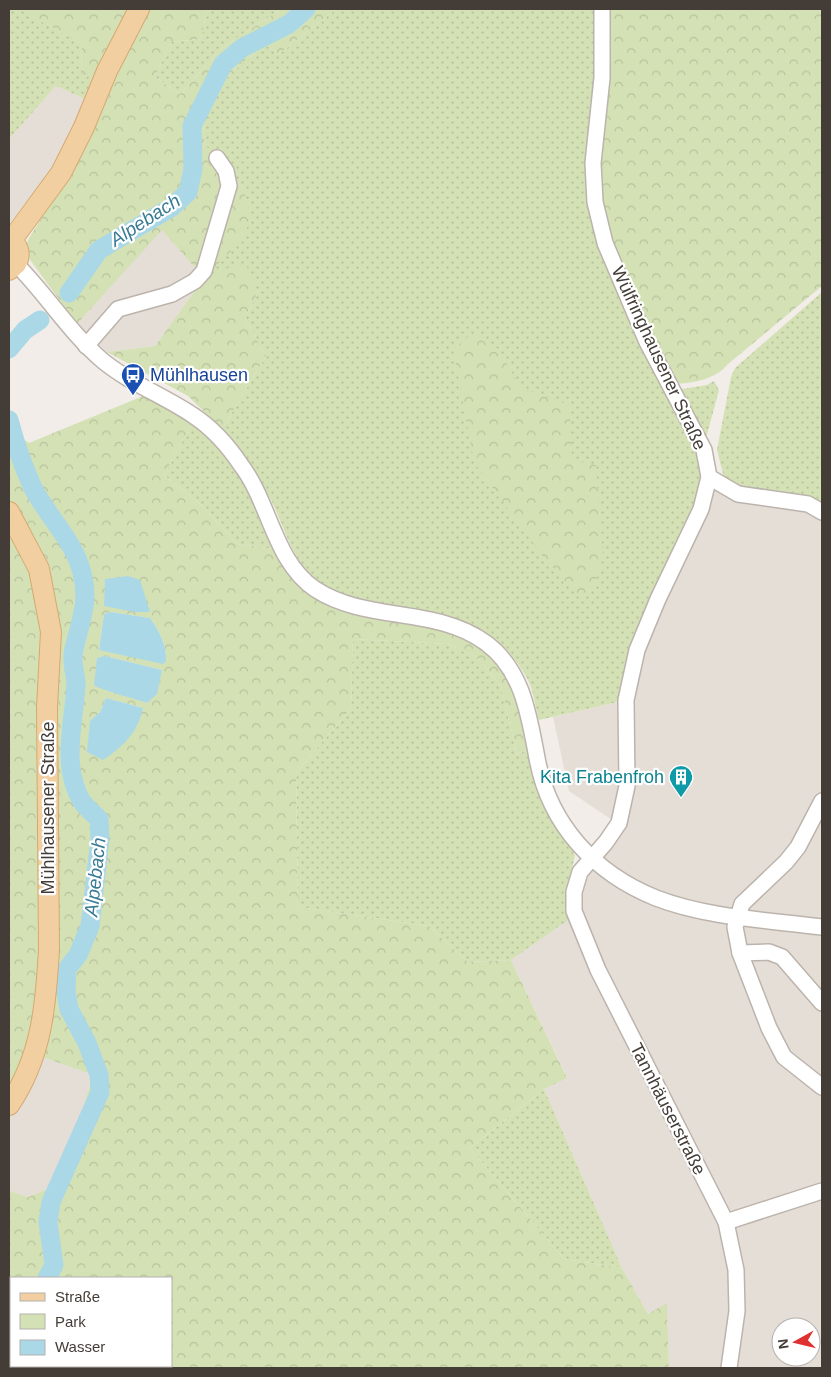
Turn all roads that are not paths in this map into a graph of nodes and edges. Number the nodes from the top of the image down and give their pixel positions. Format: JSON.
{"nodes":[{"id":1,"x":139,"y":9,"type":"edge"},
{"id":2,"x":602,"y":9,"type":"edge"},
{"id":3,"x":217,"y":158,"type":"dead end"},
{"id":4,"x":10,"y":240,"type":"edge"},
{"id":5,"x":12,"y":267,"type":"edge"},
{"id":6,"x":86,"y":346,"type":"junction"},
{"id":7,"x":709,"y":477,"type":"junction"},
{"id":8,"x":9,"y":512,"type":"edge"},
{"id":9,"x":822,"y":512,"type":"edge"},
{"id":10,"x":822,"y":801,"type":"edge"},
{"id":11,"x":592,"y":860,"type":"junction"},
{"id":12,"x":738,"y":917,"type":"junction"},
{"id":13,"x":822,"y":927,"type":"edge"},
{"id":14,"x":740,"y":953,"type":"junction"},
{"id":15,"x":822,"y":1003,"type":"edge"},
{"id":16,"x":822,"y":1087,"type":"edge"},
{"id":17,"x":9,"y":1105,"type":"edge"},
{"id":18,"x":822,"y":1191,"type":"edge"},
{"id":19,"x":726,"y":1222,"type":"junction"},
{"id":20,"x":729,"y":1368,"type":"edge"}],
"edges":[{"from":1,"to":4,"type":"main road"},
{"from":2,"to":7,"type":"street","name":"Wülfringhausener Straße"},
{"from":3,"to":6,"type":"street"},
{"from":4,"to":5,"type":"main road"},
{"from":5,"to":6,"type":"street"},
{"from":6,"to":11,"type":"street"},
{"from":7,"to":9,"type":"street"},
{"from":7,"to":11,"type":"street","name":"Wülfringhausener Straße"},
{"from":8,"to":17,"type":"main road","name":"Mühlhausener Straße"},
{"from":10,"to":12,"type":"street"},
{"from":11,"to":12,"type":"street"},
{"from":11,"to":19,"type":"street","name":"Tannhäuserstraße"},
{"from":12,"to":13,"type":"street"},
{"from":12,"to":14,"type":"street"},
{"from":14,"to":15,"type":"street"},
{"from":14,"to":16,"type":"street"},
{"from":18,"to":19,"type":"street"},
{"from":19,"to":20,"type":"street","name":"Tannhäuserstraße"}]}
